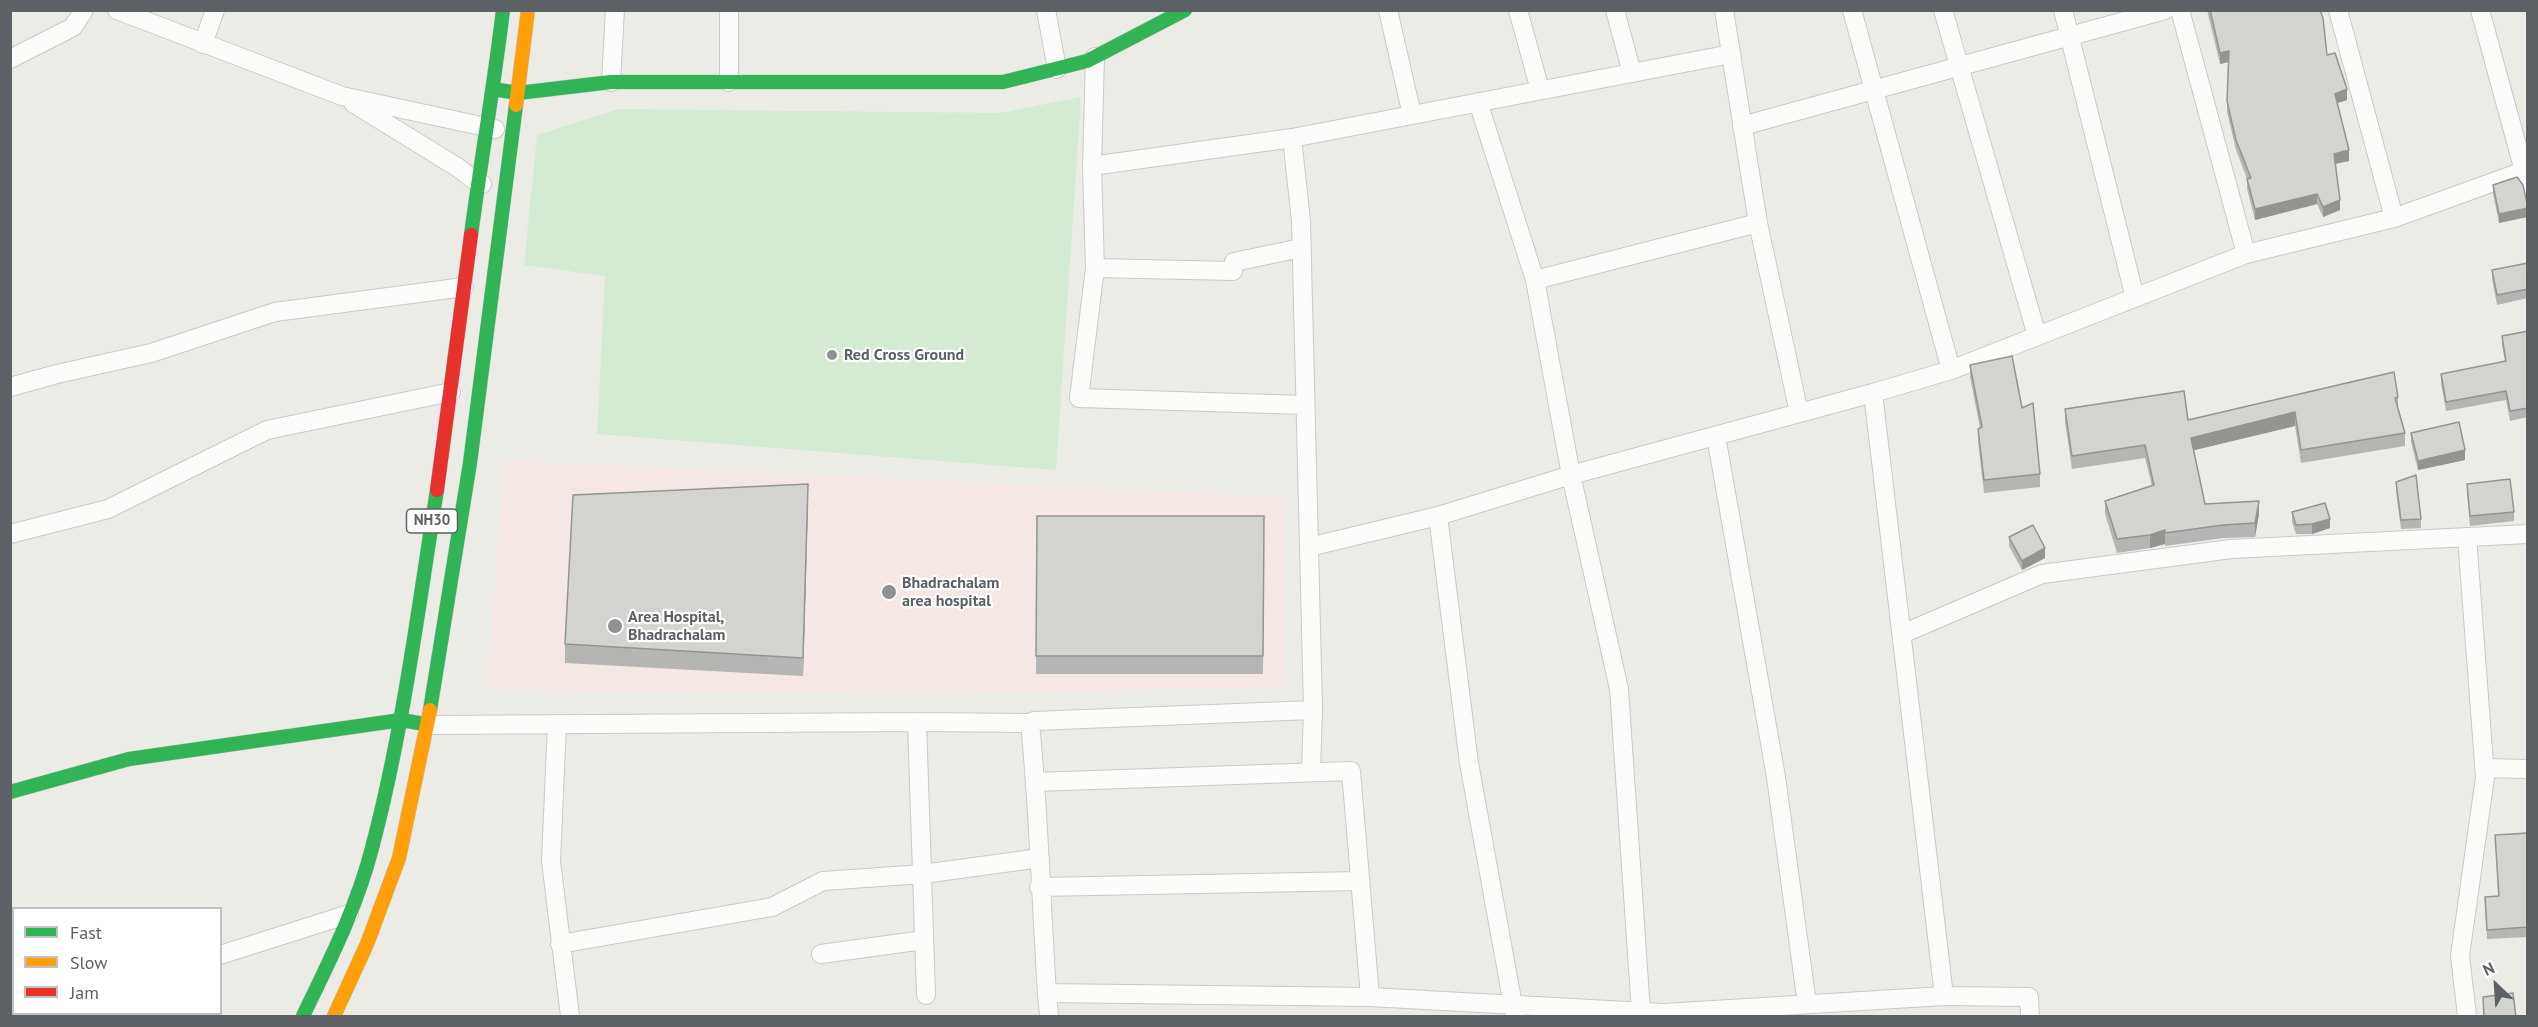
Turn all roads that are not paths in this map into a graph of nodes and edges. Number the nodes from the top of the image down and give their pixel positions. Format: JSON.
{"nodes":[{"id":1,"x":84,"y":10,"type":"edge"},
{"id":2,"x":117,"y":10,"type":"edge"},
{"id":3,"x":215,"y":10,"type":"edge"},
{"id":4,"x":503,"y":10,"type":"edge"},
{"id":5,"x":528,"y":10,"type":"edge"},
{"id":6,"x":615,"y":10,"type":"edge"},
{"id":7,"x":729,"y":10,"type":"edge"},
{"id":8,"x":1046,"y":10,"type":"edge"},
{"id":9,"x":1145,"y":10,"type":"edge"},
{"id":10,"x":1185,"y":10,"type":"edge"},
{"id":11,"x":1388,"y":10,"type":"edge"},
{"id":12,"x":1518,"y":10,"type":"edge"},
{"id":13,"x":1615,"y":10,"type":"edge"},
{"id":14,"x":1724,"y":10,"type":"edge"},
{"id":15,"x":1852,"y":10,"type":"edge"},
{"id":16,"x":1943,"y":10,"type":"edge"},
{"id":17,"x":2063,"y":10,"type":"edge"},
{"id":18,"x":2164,"y":10,"type":"edge"},
{"id":19,"x":2180,"y":10,"type":"edge"},
{"id":20,"x":2338,"y":10,"type":"edge"},
{"id":21,"x":2480,"y":10,"type":"edge"},
{"id":22,"x":1152,"y":28,"type":"junction"},
{"id":23,"x":2072,"y":37,"type":"junction"},
{"id":24,"x":203,"y":44,"type":"junction"},
{"id":25,"x":1731,"y":54,"type":"junction"},
{"id":26,"x":1095,"y":57,"type":"junction"},
{"id":27,"x":10,"y":59,"type":"edge"},
{"id":28,"x":1960,"y":68,"type":"junction"},
{"id":29,"x":1057,"y":69,"type":"junction"},
{"id":30,"x":1632,"y":73,"type":"junction"},
{"id":31,"x":611,"y":82,"type":"junction"},
{"id":32,"x":729,"y":82,"type":"junction"},
{"id":33,"x":494,"y":90,"type":"junction"},
{"id":34,"x":1540,"y":90,"type":"junction"},
{"id":35,"x":1874,"y":91,"type":"junction"},
{"id":36,"x":518,"y":93,"type":"junction"},
{"id":37,"x":342,"y":96,"type":"junction"},
{"id":38,"x":1478,"y":102,"type":"junction"},
{"id":39,"x":1412,"y":115,"type":"junction"},
{"id":40,"x":1742,"y":126,"type":"junction"},
{"id":41,"x":486,"y":128,"type":"junction"},
{"id":42,"x":513,"y":131,"type":"junction"},
{"id":43,"x":1292,"y":138,"type":"junction"},
{"id":44,"x":1092,"y":166,"type":"junction"},
{"id":45,"x":2526,"y":175,"type":"edge"},
{"id":46,"x":478,"y":183,"type":"junction"},
{"id":47,"x":506,"y":187,"type":"junction"},
{"id":48,"x":2394,"y":218,"type":"junction"},
{"id":49,"x":1758,"y":223,"type":"junction"},
{"id":50,"x":1301,"y":248,"type":"junction"},
{"id":51,"x":2246,"y":254,"type":"junction"},
{"id":52,"x":1095,"y":268,"type":"junction"},
{"id":53,"x":1535,"y":280,"type":"junction"},
{"id":54,"x":464,"y":287,"type":"junction"},
{"id":55,"x":2135,"y":298,"type":"junction"},
{"id":56,"x":2037,"y":336,"type":"junction"},
{"id":57,"x":1951,"y":370,"type":"junction"},
{"id":58,"x":10,"y":387,"type":"edge"},
{"id":59,"x":451,"y":392,"type":"junction"},
{"id":60,"x":1873,"y":393,"type":"junction"},
{"id":61,"x":1305,"y":405,"type":"junction"},
{"id":62,"x":1799,"y":413,"type":"junction"},
{"id":63,"x":1716,"y":436,"type":"junction"},
{"id":64,"x":1571,"y":475,"type":"junction"},
{"id":65,"x":1438,"y":516,"type":"junction"},
{"id":66,"x":10,"y":534,"type":"edge"},
{"id":67,"x":2528,"y":534,"type":"edge"},
{"id":68,"x":2467,"y":537,"type":"junction"},
{"id":69,"x":1309,"y":547,"type":"junction"},
{"id":70,"x":1902,"y":634,"type":"junction"},
{"id":71,"x":1313,"y":710,"type":"junction"},
{"id":72,"x":401,"y":720,"type":"junction"},
{"id":73,"x":917,"y":722,"type":"junction"},
{"id":74,"x":1030,"y":723,"type":"junction"},
{"id":75,"x":428,"y":724,"type":"junction"},
{"id":76,"x":557,"y":724,"type":"junction"},
{"id":77,"x":2485,"y":768,"type":"junction"},
{"id":78,"x":2528,"y":769,"type":"edge"},
{"id":79,"x":1311,"y":771,"type":"junction"},
{"id":80,"x":1036,"y":782,"type":"junction"},
{"id":81,"x":10,"y":792,"type":"edge"},
{"id":82,"x":1040,"y":858,"type":"junction"},
{"id":83,"x":923,"y":874,"type":"junction"},
{"id":84,"x":1360,"y":881,"type":"junction"},
{"id":85,"x":1039,"y":886,"type":"junction"},
{"id":86,"x":349,"y":914,"type":"junction"},
{"id":87,"x":924,"y":940,"type":"junction"},
{"id":88,"x":560,"y":944,"type":"junction"},
{"id":89,"x":222,"y":954,"type":"edge"},
{"id":90,"x":821,"y":954,"type":"dead end"},
{"id":91,"x":1047,"y":993,"type":"junction"},
{"id":92,"x":926,"y":995,"type":"dead end"},
{"id":93,"x":1944,"y":996,"type":"junction"},
{"id":94,"x":1370,"y":997,"type":"junction"},
{"id":95,"x":1807,"y":1004,"type":"junction"},
{"id":96,"x":1514,"y":1010,"type":"edge"},
{"id":97,"x":1641,"y":1012,"type":"junction"},
{"id":98,"x":1680,"y":1014,"type":"edge"},
{"id":99,"x":303,"y":1017,"type":"edge"},
{"id":100,"x":334,"y":1017,"type":"edge"},
{"id":101,"x":570,"y":1017,"type":"edge"},
{"id":102,"x":1049,"y":1017,"type":"edge"},
{"id":103,"x":2030,"y":1017,"type":"edge"},
{"id":104,"x":2468,"y":1017,"type":"edge"}],
"edges":[{"from":1,"to":27,"type":"street"},
{"from":2,"to":24,"type":"street"},
{"from":3,"to":24,"type":"street"},
{"from":4,"to":33,"type":"main road","number":"NH30"},
{"from":5,"to":36,"type":"main road","number":"NH30"},
{"from":6,"to":31,"type":"street"},
{"from":7,"to":32,"type":"street"},
{"from":8,"to":29,"type":"street"},
{"from":9,"to":22,"type":"street"},
{"from":10,"to":22,"type":"main road"},
{"from":11,"to":39,"type":"street"},
{"from":12,"to":34,"type":"street"},
{"from":13,"to":30,"type":"street"},
{"from":14,"to":25,"type":"street"},
{"from":15,"to":35,"type":"street"},
{"from":16,"to":28,"type":"street"},
{"from":17,"to":23,"type":"street"},
{"from":18,"to":23,"type":"street"},
{"from":19,"to":51,"type":"street"},
{"from":20,"to":48,"type":"street"},
{"from":21,"to":45,"type":"street"},
{"from":22,"to":26,"type":"main road"},
{"from":23,"to":28,"type":"street"},
{"from":23,"to":55,"type":"street"},
{"from":24,"to":37,"type":"street"},
{"from":25,"to":30,"type":"street"},
{"from":25,"to":40,"type":"street"},
{"from":26,"to":29,"type":"main road"},
{"from":26,"to":44,"type":"street"},
{"from":28,"to":35,"type":"street"},
{"from":28,"to":56,"type":"street"},
{"from":29,"to":32,"type":"main road"},
{"from":30,"to":34,"type":"street"},
{"from":31,"to":32,"type":"main road"},
{"from":31,"to":36,"type":"main road"},
{"from":33,"to":36,"type":"main road"},
{"from":33,"to":41,"type":"main road","number":"NH30"},
{"from":34,"to":38,"type":"street"},
{"from":35,"to":40,"type":"street"},
{"from":35,"to":57,"type":"street"},
{"from":36,"to":42,"type":"main road","number":"NH30"},
{"from":37,"to":41,"type":"street"},
{"from":37,"to":46,"type":"street"},
{"from":38,"to":39,"type":"street"},
{"from":38,"to":53,"type":"street"},
{"from":39,"to":43,"type":"street"},
{"from":40,"to":49,"type":"street"},
{"from":41,"to":42,"type":"street"},
{"from":41,"to":46,"type":"main road","number":"NH30"},
{"from":42,"to":47,"type":"main road","number":"NH30"},
{"from":43,"to":44,"type":"street"},
{"from":43,"to":50,"type":"street"},
{"from":44,"to":52,"type":"street"},
{"from":45,"to":48,"type":"street"},
{"from":46,"to":47,"type":"street"},
{"from":46,"to":54,"type":"main road","number":"NH30"},
{"from":47,"to":75,"type":"main road","number":"NH30"},
{"from":48,"to":51,"type":"street"},
{"from":49,"to":53,"type":"street"},
{"from":49,"to":62,"type":"street"},
{"from":50,"to":52,"type":"street"},
{"from":50,"to":61,"type":"street"},
{"from":51,"to":55,"type":"street"},
{"from":52,"to":61,"type":"street"},
{"from":53,"to":64,"type":"street"},
{"from":54,"to":58,"type":"street"},
{"from":54,"to":59,"type":"main road","number":"NH30"},
{"from":55,"to":56,"type":"street"},
{"from":56,"to":57,"type":"street"},
{"from":57,"to":60,"type":"street"},
{"from":59,"to":66,"type":"street"},
{"from":59,"to":72,"type":"main road","number":"NH30"},
{"from":60,"to":62,"type":"street"},
{"from":60,"to":70,"type":"street"},
{"from":61,"to":69,"type":"street"},
{"from":62,"to":63,"type":"street"},
{"from":63,"to":64,"type":"street"},
{"from":63,"to":95,"type":"street"},
{"from":64,"to":65,"type":"street"},
{"from":64,"to":97,"type":"street"},
{"from":65,"to":69,"type":"street"},
{"from":65,"to":96,"type":"street"},
{"from":67,"to":68,"type":"street"},
{"from":68,"to":70,"type":"street"},
{"from":68,"to":77,"type":"street"},
{"from":69,"to":71,"type":"street"},
{"from":70,"to":93,"type":"street"},
{"from":71,"to":74,"type":"street"},
{"from":71,"to":79,"type":"street"},
{"from":72,"to":75,"type":"main road"},
{"from":72,"to":81,"type":"main road"},
{"from":72,"to":86,"type":"main road","number":"NH30"},
{"from":73,"to":74,"type":"street"},
{"from":73,"to":76,"type":"street"},
{"from":73,"to":83,"type":"street"},
{"from":74,"to":80,"type":"street"},
{"from":75,"to":76,"type":"street"},
{"from":75,"to":100,"type":"main road","number":"NH30"},
{"from":76,"to":88,"type":"street"},
{"from":77,"to":78,"type":"street"},
{"from":77,"to":104,"type":"street"},
{"from":79,"to":80,"type":"street"},
{"from":79,"to":84,"type":"street"},
{"from":80,"to":82,"type":"street"},
{"from":82,"to":83,"type":"street"},
{"from":82,"to":85,"type":"street"},
{"from":83,"to":87,"type":"street"},
{"from":83,"to":88,"type":"street"},
{"from":84,"to":85,"type":"street"},
{"from":84,"to":94,"type":"street"},
{"from":85,"to":91,"type":"street"},
{"from":86,"to":89,"type":"street"},
{"from":86,"to":99,"type":"main road","number":"NH30"},
{"from":87,"to":90,"type":"street"},
{"from":87,"to":92,"type":"street"},
{"from":88,"to":101,"type":"street"},
{"from":91,"to":94,"type":"street"},
{"from":91,"to":102,"type":"street"},
{"from":93,"to":95,"type":"street"},
{"from":93,"to":103,"type":"street"},
{"from":94,"to":96,"type":"street"},
{"from":95,"to":98,"type":"street"},
{"from":96,"to":97,"type":"street"},
{"from":97,"to":98,"type":"street"}]}
